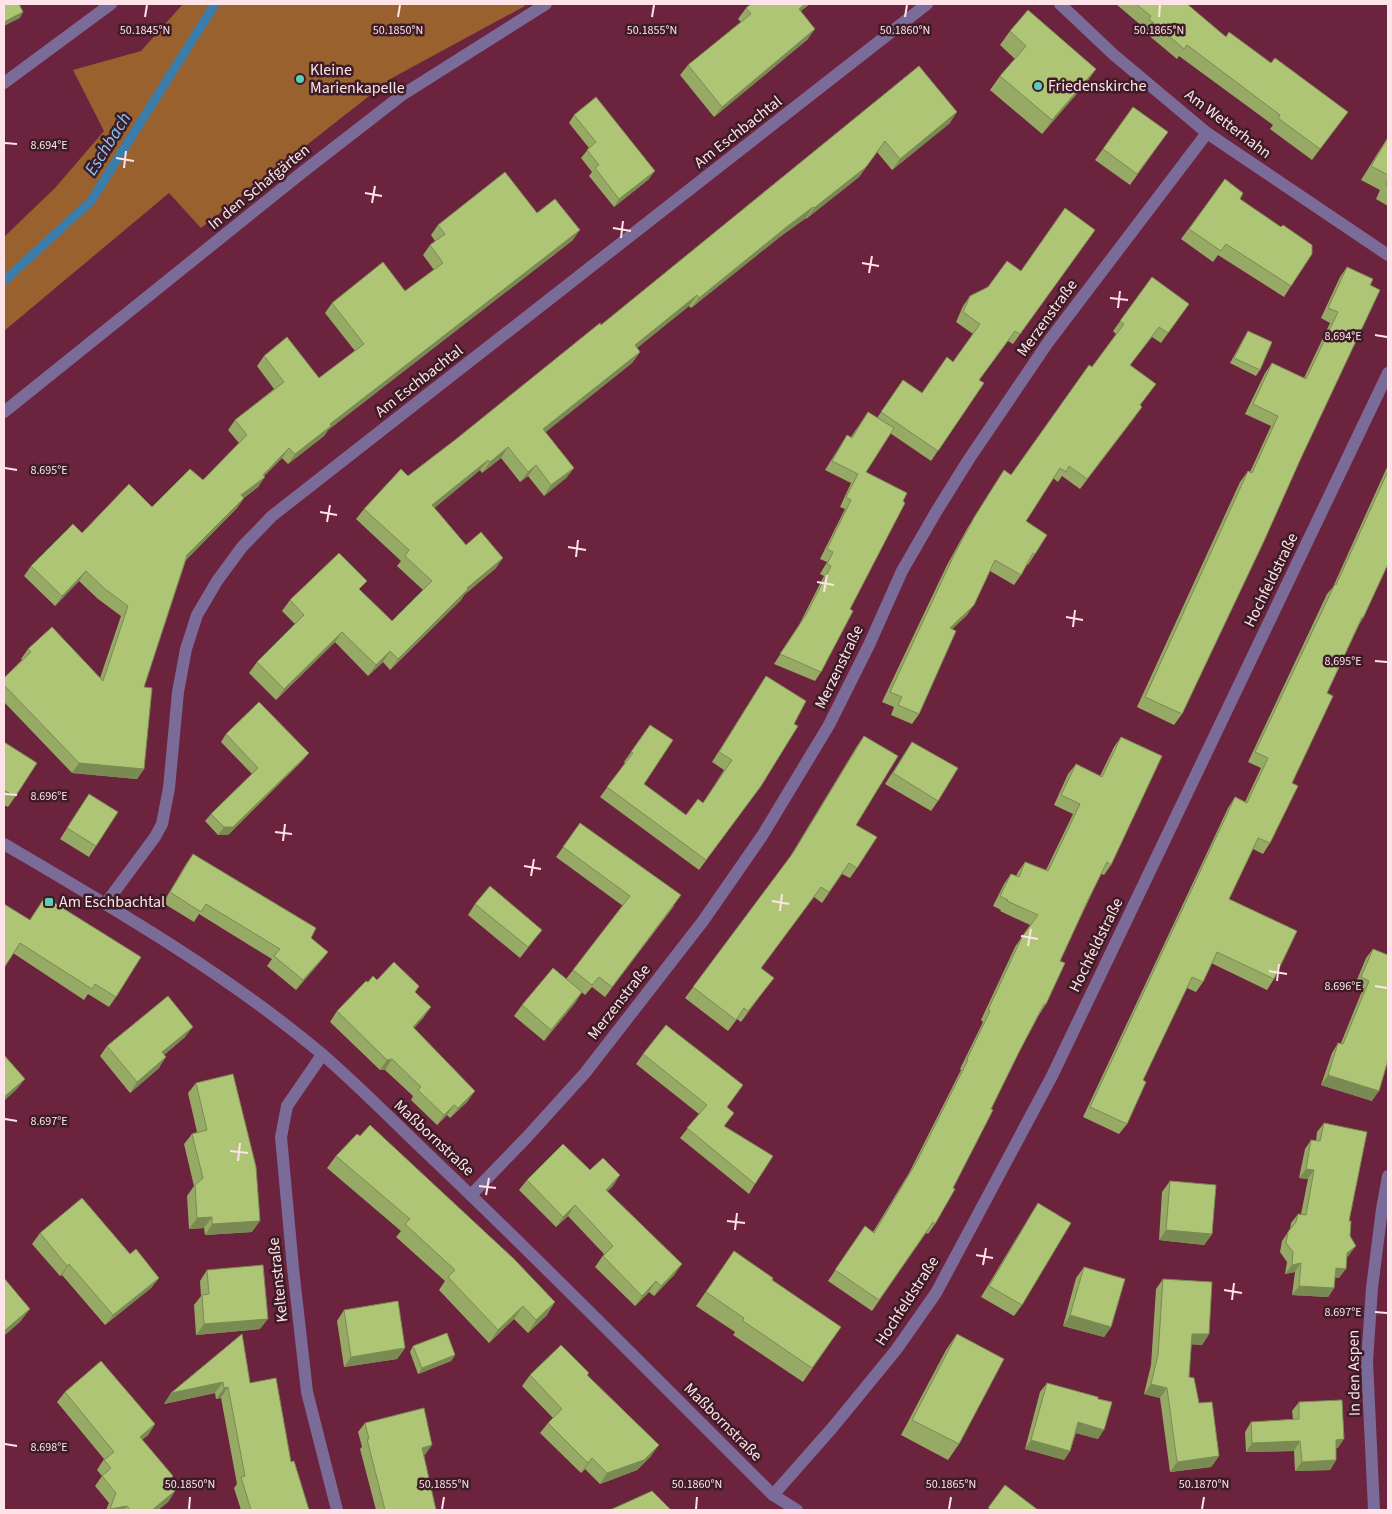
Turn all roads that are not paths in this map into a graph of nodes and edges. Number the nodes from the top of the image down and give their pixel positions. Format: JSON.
{"nodes":[{"id":1,"x":111,"y":4,"type":"edge"},
{"id":2,"x":546,"y":4,"type":"edge"},
{"id":3,"x":927,"y":4,"type":"edge"},
{"id":4,"x":1060,"y":4,"type":"edge"},
{"id":5,"x":4,"y":83,"type":"edge"},
{"id":6,"x":1207,"y":133,"type":"junction"},
{"id":7,"x":1388,"y":255,"type":"edge"},
{"id":8,"x":1388,"y":373,"type":"edge"},
{"id":9,"x":4,"y":412,"type":"edge"},
{"id":10,"x":4,"y":844,"type":"edge"},
{"id":11,"x":106,"y":903,"type":"junction"},
{"id":12,"x":322,"y":1055,"type":"junction"},
{"id":13,"x":1388,"y":1176,"type":"edge"},
{"id":14,"x":471,"y":1195,"type":"junction"},
{"id":15,"x":773,"y":1495,"type":"junction"},
{"id":16,"x":337,"y":1510,"type":"edge"},
{"id":17,"x":798,"y":1510,"type":"edge"},
{"id":18,"x":1374,"y":1510,"type":"edge"}],
"edges":[{"from":1,"to":5,"type":"street"},
{"from":2,"to":9,"type":"street","name":"In den Schafgärten"},
{"from":3,"to":11,"type":"street","name":"Am Eschbachtal"},
{"from":4,"to":6,"type":"street","name":"Am Wetterhahn"},
{"from":6,"to":7,"type":"street","name":"Am Wetterhahn"},
{"from":6,"to":14,"type":"street","name":"Merzenstraße"},
{"from":8,"to":15,"type":"street","name":"Hochfeldstraße"},
{"from":10,"to":11,"type":"street","name":"Maßbornstraße"},
{"from":11,"to":12,"type":"street","name":"Maßbornstraße"},
{"from":12,"to":14,"type":"street","name":"Maßbornstraße"},
{"from":12,"to":16,"type":"street","name":"Keltenstraße"},
{"from":13,"to":18,"type":"street","name":"In den Aspen"},
{"from":14,"to":15,"type":"street","name":"Maßbornstraße"},
{"from":15,"to":17,"type":"street","name":"Maßbornstraße"}]}
